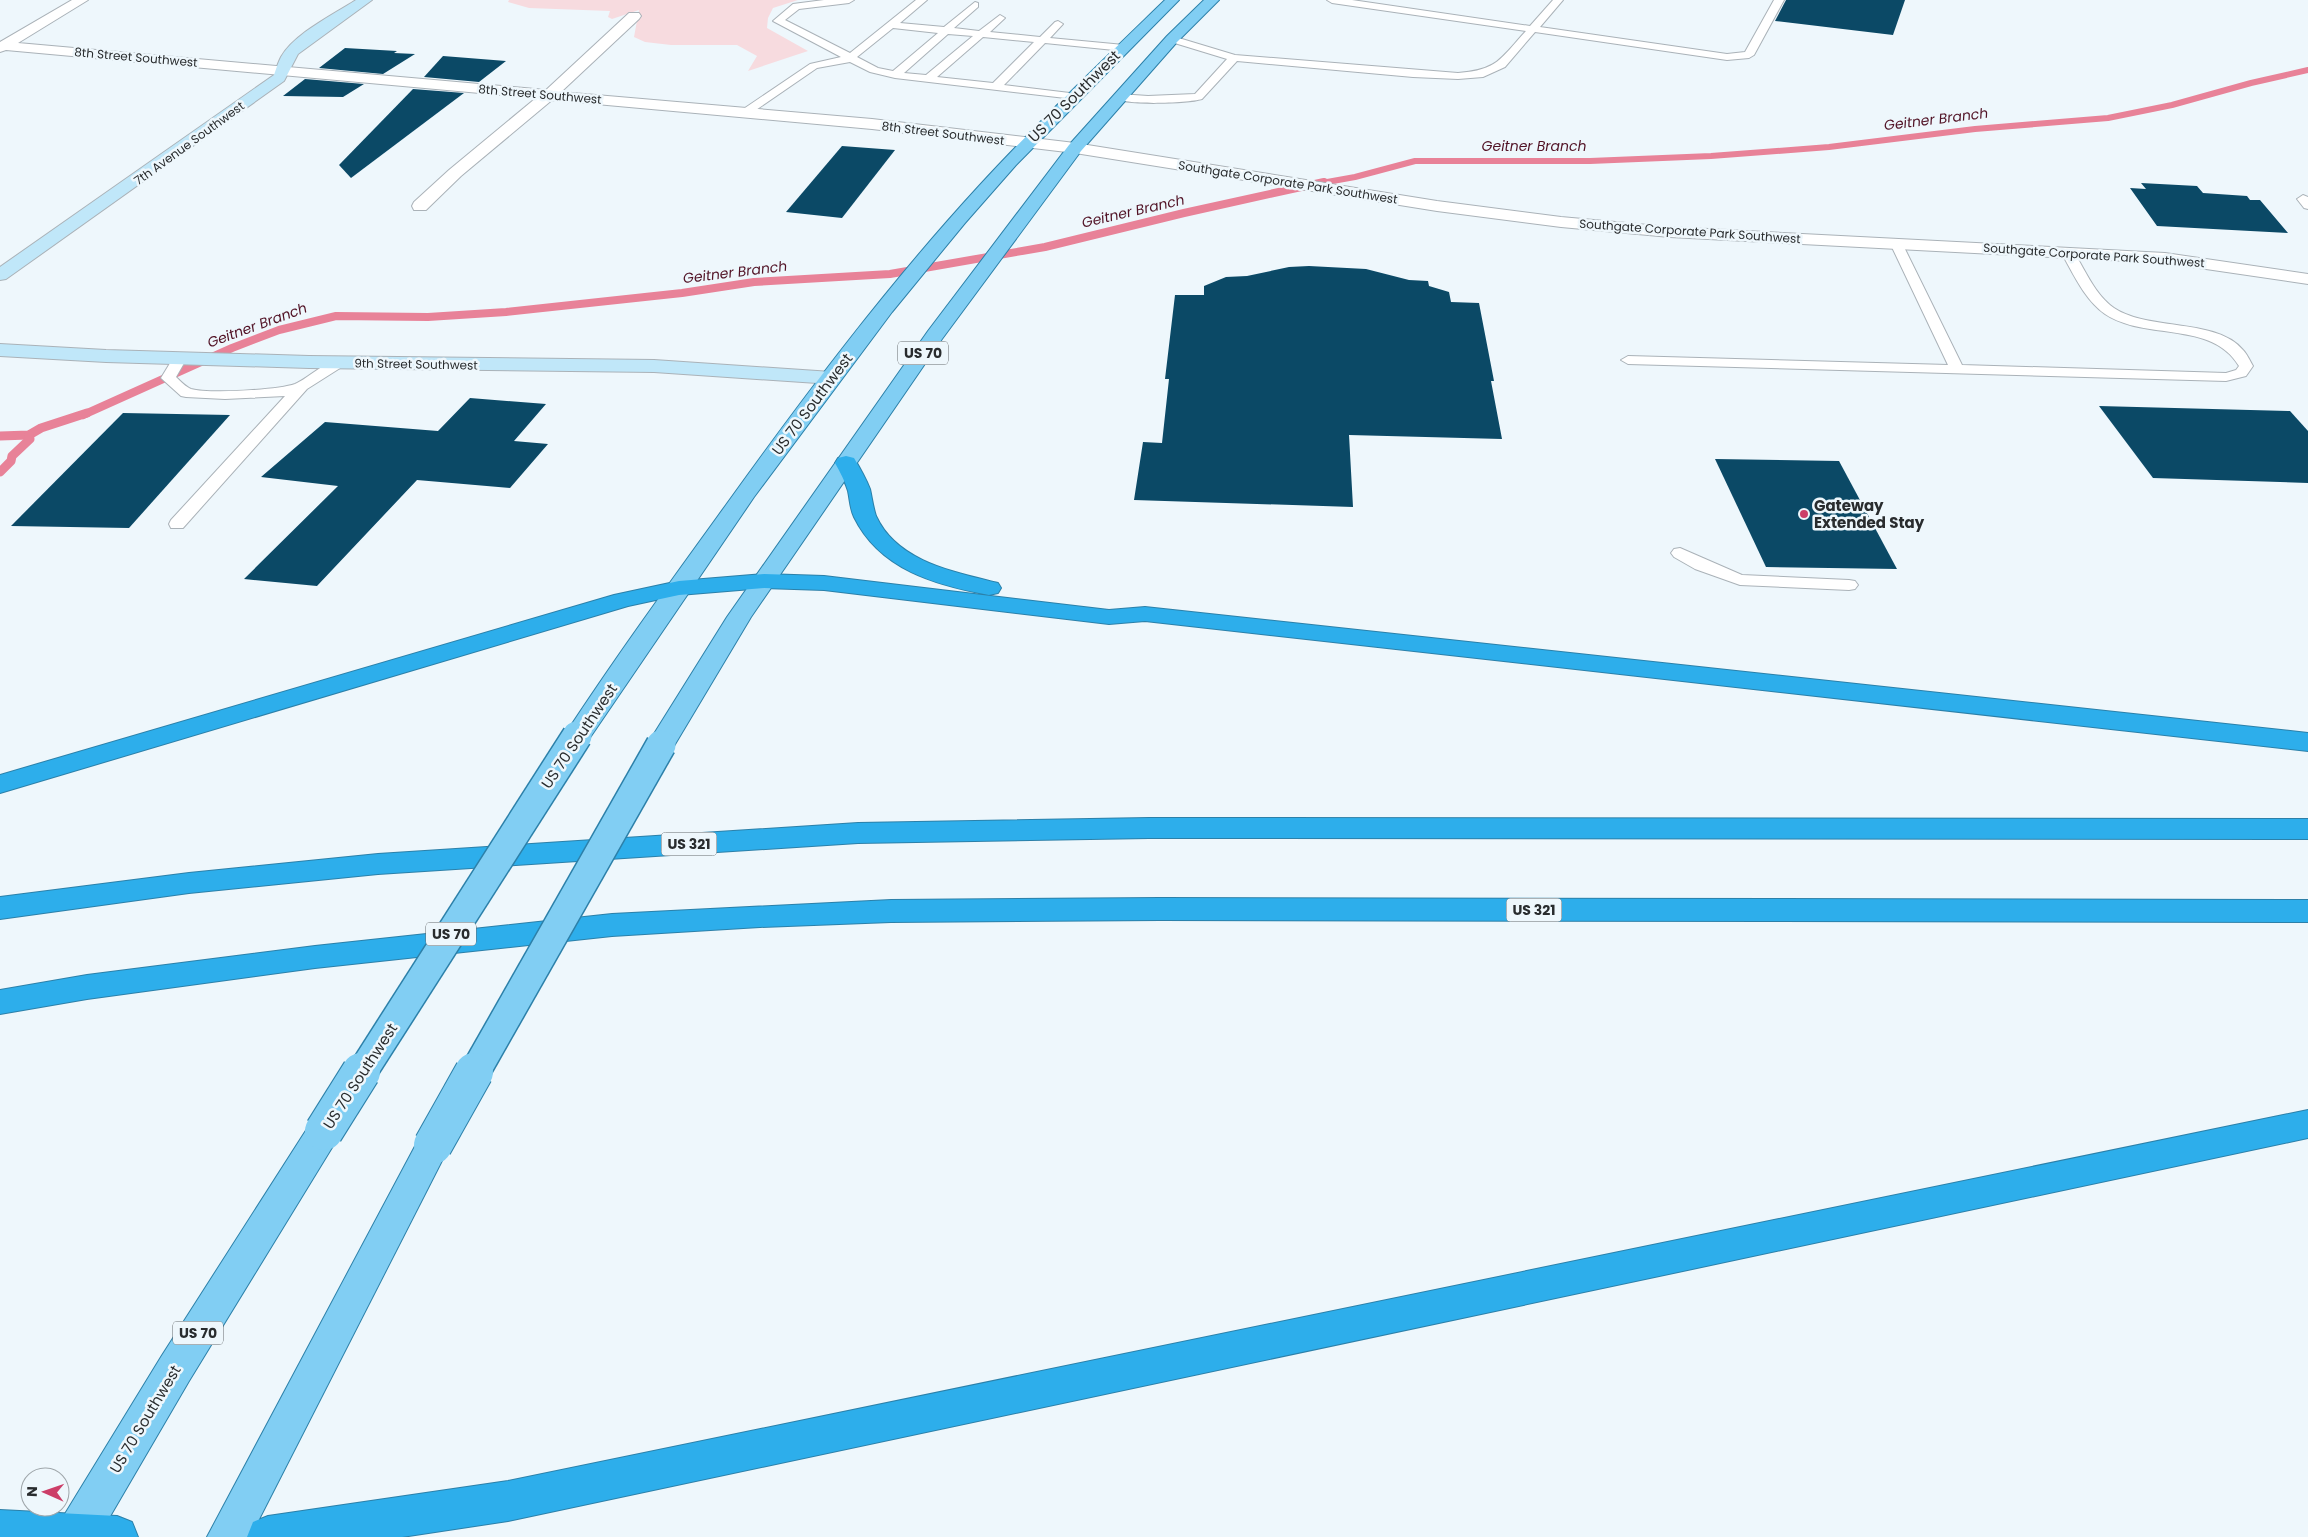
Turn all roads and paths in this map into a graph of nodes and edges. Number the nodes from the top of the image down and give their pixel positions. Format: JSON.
{"nodes":[{"id":1,"x":80,"y":0,"type":"edge"},
{"id":2,"x":365,"y":0,"type":"edge"},
{"id":3,"x":849,"y":0,"type":"edge"},
{"id":4,"x":922,"y":0,"type":"edge"},
{"id":5,"x":1172,"y":0,"type":"edge"},
{"id":6,"x":1212,"y":0,"type":"edge"},
{"id":7,"x":1332,"y":0,"type":"edge"},
{"id":8,"x":1558,"y":0,"type":"edge"},
{"id":9,"x":1779,"y":0,"type":"edge"},
{"id":10,"x":1383,"y":3,"type":"edge"},
{"id":11,"x":974,"y":5,"type":"dead end"},
{"id":12,"x":634,"y":16,"type":"dead end"},
{"id":13,"x":1000,"y":18,"type":"dead end"},
{"id":14,"x":1058,"y":24,"type":"dead end"},
{"id":15,"x":891,"y":25,"type":"junction"},
{"id":16,"x":1532,"y":28,"type":"junction"},
{"id":17,"x":946,"y":30,"type":"junction"},
{"id":18,"x":983,"y":34,"type":"junction"},
{"id":19,"x":1044,"y":39,"type":"junction"},
{"id":20,"x":1172,"y":39,"type":"junction"},
{"id":21,"x":2,"y":47,"type":"edge"},
{"id":22,"x":1124,"y":48,"type":"junction"},
{"id":23,"x":1234,"y":58,"type":"junction"},
{"id":24,"x":849,"y":59,"type":"junction"},
{"id":25,"x":285,"y":70,"type":"junction"},
{"id":26,"x":895,"y":75,"type":"junction"},
{"id":27,"x":928,"y":79,"type":"junction"},
{"id":28,"x":996,"y":87,"type":"junction"},
{"id":29,"x":549,"y":95,"type":"junction"},
{"id":30,"x":1074,"y":96,"type":"junction"},
{"id":31,"x":1119,"y":97,"type":"junction"},
{"id":32,"x":746,"y":112,"type":"junction"},
{"id":33,"x":1027,"y":143,"type":"junction"},
{"id":34,"x":1074,"y":148,"type":"junction"},
{"id":35,"x":420,"y":206,"type":"dead end"},
{"id":36,"x":1896,"y":244,"type":"junction"},
{"id":37,"x":2067,"y":252,"type":"junction"},
{"id":38,"x":0,"y":275,"type":"edge"},
{"id":39,"x":2308,"y":279,"type":"edge"},
{"id":40,"x":0,"y":350,"type":"edge"},
{"id":41,"x":180,"y":358,"type":"junction"},
{"id":42,"x":1628,"y":360,"type":"dead end"},
{"id":43,"x":341,"y":363,"type":"junction"},
{"id":44,"x":1957,"y":369,"type":"junction"},
{"id":45,"x":832,"y":378,"type":"junction"},
{"id":46,"x":302,"y":386,"type":"junction"},
{"id":47,"x":846,"y":463,"type":"junction"},
{"id":48,"x":177,"y":524,"type":"dead end"},
{"id":49,"x":1680,"y":553,"type":"dead end"},
{"id":50,"x":764,"y":581,"type":"junction"},
{"id":51,"x":1849,"y":585,"type":"dead end"},
{"id":52,"x":679,"y":588,"type":"junction"},
{"id":53,"x":1145,"y":614,"type":"junction"},
{"id":54,"x":2308,"y":742,"type":"edge"},
{"id":55,"x":0,"y":784,"type":"edge"},
{"id":56,"x":2308,"y":829,"type":"edge"},
{"id":57,"x":0,"y":908,"type":"edge"},
{"id":58,"x":2308,"y":911,"type":"edge"},
{"id":59,"x":0,"y":1002,"type":"edge"},
{"id":60,"x":2308,"y":1124,"type":"edge"},
{"id":61,"x":0,"y":1530,"type":"edge"},
{"id":62,"x":76,"y":1536,"type":"edge"},
{"id":63,"x":116,"y":1537,"type":"edge"},
{"id":64,"x":228,"y":1537,"type":"edge"},
{"id":65,"x":268,"y":1537,"type":"edge"}],
"edges":[{"from":1,"to":21,"type":"street"},
{"from":2,"to":25,"type":"street","name":"7th Avenue Southwest"},
{"from":3,"to":24,"type":"lane"},
{"from":4,"to":15,"type":"lane"},
{"from":5,"to":22,"type":"main road","name":"US 70 Southwest","number":"US 70"},
{"from":6,"to":20,"type":"main road","name":"US 70 Southwest","number":"US 70"},
{"from":7,"to":10,"type":"lane"},
{"from":8,"to":16,"type":"lane"},
{"from":9,"to":16,"type":"lane"},
{"from":10,"to":16,"type":"lane"},
{"from":11,"to":17,"type":"lane"},
{"from":12,"to":29,"type":"street"},
{"from":13,"to":18,"type":"lane"},
{"from":14,"to":19,"type":"lane"},
{"from":15,"to":17,"type":"lane"},
{"from":15,"to":24,"type":"lane"},
{"from":16,"to":23,"type":"lane"},
{"from":17,"to":18,"type":"lane"},
{"from":17,"to":26,"type":"lane"},
{"from":18,"to":19,"type":"lane"},
{"from":18,"to":27,"type":"lane"},
{"from":19,"to":22,"type":"lane"},
{"from":19,"to":28,"type":"lane"},
{"from":20,"to":23,"type":"lane"},
{"from":20,"to":31,"type":"main road","name":"US 70 Southwest","number":"US 70"},
{"from":21,"to":25,"type":"street","name":"8th Street Southwest"},
{"from":22,"to":30,"type":"main road","name":"US 70 Southwest","number":"US 70"},
{"from":23,"to":31,"type":"lane"},
{"from":24,"to":26,"type":"lane"},
{"from":24,"to":32,"type":"lane"},
{"from":25,"to":29,"type":"street","name":"8th Street Southwest"},
{"from":25,"to":38,"type":"street","name":"7th Avenue Southwest"},
{"from":26,"to":27,"type":"lane"},
{"from":27,"to":28,"type":"lane"},
{"from":28,"to":30,"type":"lane"},
{"from":29,"to":32,"type":"street","name":"8th Street Southwest"},
{"from":29,"to":35,"type":"street"},
{"from":30,"to":33,"type":"main road","name":"US 70 Southwest","number":"US 70"},
{"from":31,"to":34,"type":"main road","name":"US 70 Southwest","number":"US 70"},
{"from":32,"to":33,"type":"street","name":"8th Street Southwest"},
{"from":33,"to":34,"type":"street","name":"8th Street Southwest"},
{"from":33,"to":45,"type":"main road","name":"US 70 Southwest","number":"US 70"},
{"from":34,"to":36,"type":"street","name":"Southgate Corporate Park Southwest"},
{"from":34,"to":47,"type":"main road","name":"US 70 Southwest","number":"US 70"},
{"from":36,"to":37,"type":"street","name":"Southgate Corporate Park Southwest"},
{"from":36,"to":44,"type":"lane"},
{"from":37,"to":39,"type":"street","name":"Southgate Corporate Park Southwest"},
{"from":37,"to":44,"type":"lane"},
{"from":40,"to":41,"type":"street","name":"9th Street Southwest"},
{"from":41,"to":43,"type":"street","name":"9th Street Southwest"},
{"from":41,"to":46,"type":"lane"},
{"from":42,"to":44,"type":"lane"},
{"from":43,"to":45,"type":"street","name":"9th Street Southwest"},
{"from":43,"to":46,"type":"lane"},
{"from":45,"to":52,"type":"main road","name":"US 70 Southwest","number":"US 70"},
{"from":46,"to":48,"type":"lane"},
{"from":47,"to":50,"type":"main road","name":"US 70 Southwest","number":"US 70"},
{"from":47,"to":53,"type":"highway"},
{"from":49,"to":51,"type":"lane"},
{"from":50,"to":52,"type":"highway"},
{"from":50,"to":53,"type":"highway"},
{"from":50,"to":64,"type":"main road","name":"US 70 Southwest","number":"US 70","bridge":true},
{"from":52,"to":55,"type":"highway"},
{"from":52,"to":62,"type":"main road","name":"US 70 Southwest","number":"US 70","bridge":true},
{"from":53,"to":54,"type":"highway"},
{"from":56,"to":57,"type":"highway","number":"US 321"},
{"from":58,"to":59,"type":"highway","number":"US 321"},
{"from":60,"to":65,"type":"highway"},
{"from":61,"to":62,"type":"highway"},
{"from":62,"to":63,"type":"highway"}]}
